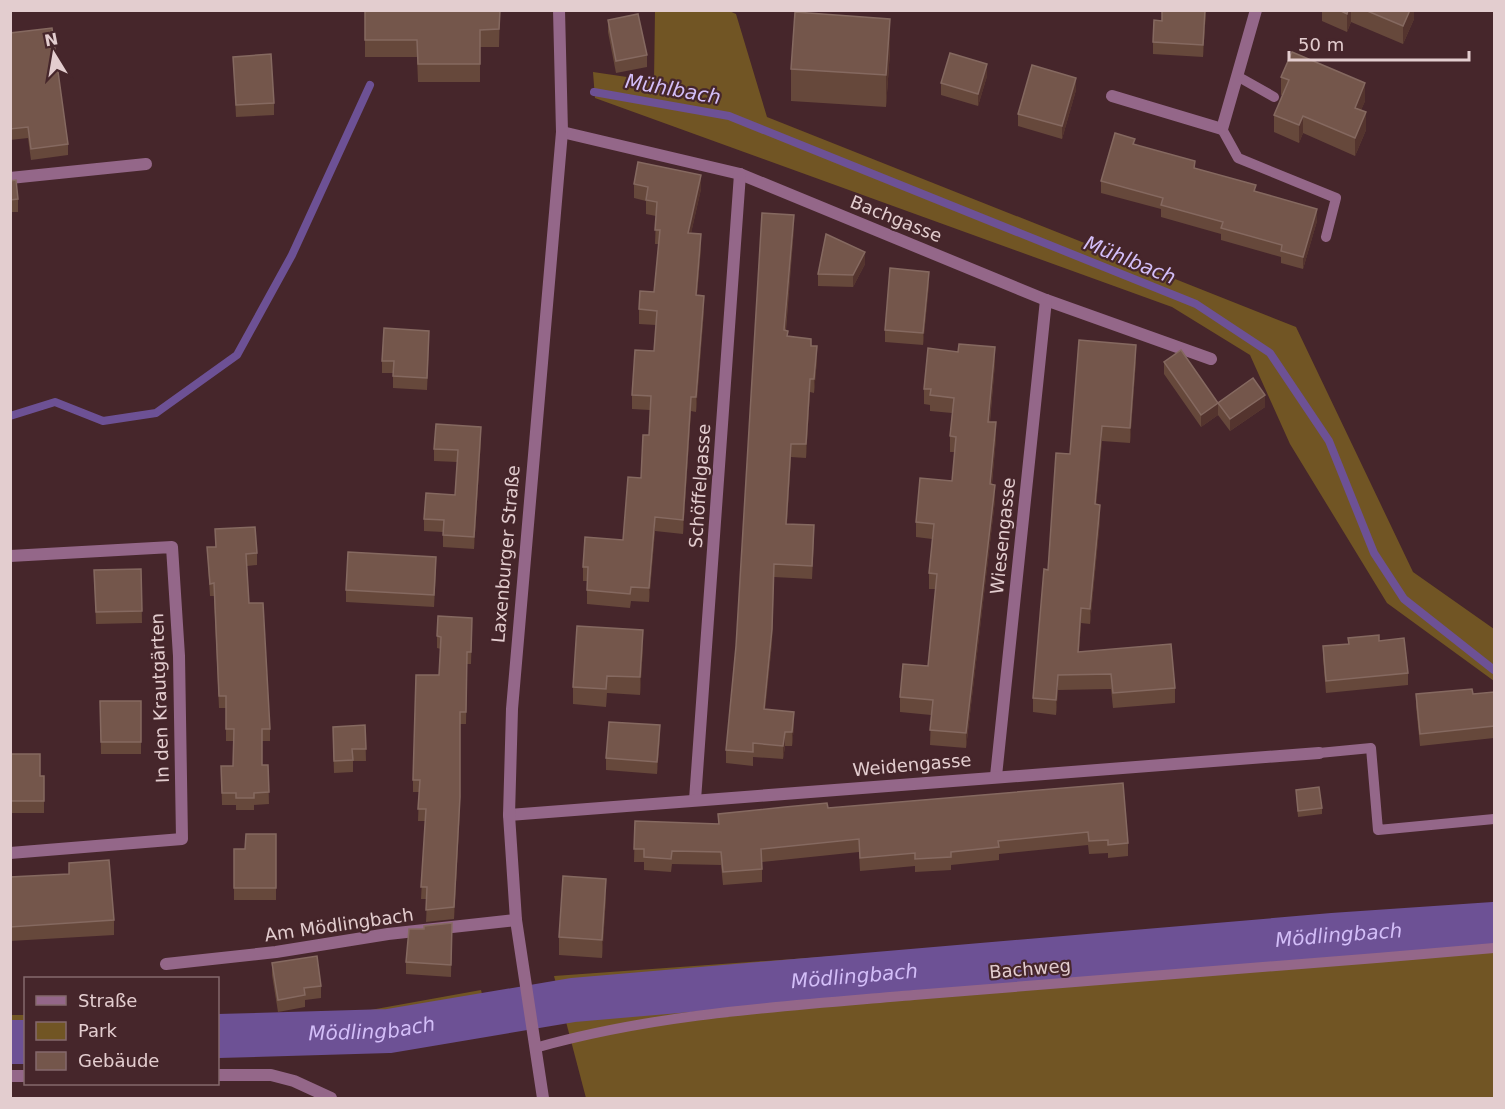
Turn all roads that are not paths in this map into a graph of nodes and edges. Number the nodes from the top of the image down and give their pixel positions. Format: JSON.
{"nodes":[{"id":1,"x":559,"y":10,"type":"edge"},
{"id":2,"x":1256,"y":10,"type":"edge"},
{"id":3,"x":1237,"y":76,"type":"junction"},
{"id":4,"x":1112,"y":96,"type":"dead end"},
{"id":5,"x":1274,"y":97,"type":"dead end"},
{"id":6,"x":1222,"y":129,"type":"junction"},
{"id":7,"x":561,"y":132,"type":"junction"},
{"id":8,"x":146,"y":164,"type":"dead end"},
{"id":9,"x":740,"y":174,"type":"junction"},
{"id":10,"x":10,"y":178,"type":"edge"},
{"id":11,"x":1326,"y":237,"type":"dead end"},
{"id":12,"x":1046,"y":300,"type":"junction"},
{"id":13,"x":1211,"y":359,"type":"dead end"},
{"id":14,"x":10,"y":555,"type":"edge"},
{"id":15,"x":1319,"y":753,"type":"joint"},
{"id":16,"x":996,"y":776,"type":"junction"},
{"id":17,"x":695,"y":800,"type":"junction"},
{"id":18,"x":509,"y":815,"type":"junction"},
{"id":19,"x":1494,"y":819,"type":"edge"},
{"id":20,"x":10,"y":853,"type":"edge"},
{"id":21,"x":516,"y":920,"type":"junction"},
{"id":22,"x":1494,"y":948,"type":"edge"},
{"id":23,"x":166,"y":964,"type":"dead end"},
{"id":24,"x":535,"y":1044,"type":"junction"},
{"id":25,"x":219,"y":1075,"type":"edge"},
{"id":26,"x":331,"y":1098,"type":"edge"},
{"id":27,"x":543,"y":1098,"type":"edge"}],
"edges":[{"from":1,"to":7,"type":"street","name":"Laxenburger Straße"},
{"from":2,"to":3,"type":"street"},
{"from":3,"to":5,"type":"lane"},
{"from":3,"to":6,"type":"street"},
{"from":4,"to":6,"type":"street"},
{"from":6,"to":11,"type":"lane"},
{"from":7,"to":9,"type":"street","name":"Bachgasse"},
{"from":7,"to":18,"type":"street","name":"Laxenburger Straße"},
{"from":8,"to":10,"type":"street"},
{"from":9,"to":12,"type":"street","name":"Bachgasse"},
{"from":9,"to":17,"type":"street","name":"Schöffelgasse"},
{"from":12,"to":13,"type":"street","name":"Bachgasse"},
{"from":12,"to":16,"type":"street","name":"Wiesengasse"},
{"from":14,"to":20,"type":"street","name":"In den Krautgärten"},
{"from":15,"to":16,"type":"street","name":"Weidengasse"},
{"from":15,"to":19,"type":"lane"},
{"from":16,"to":17,"type":"street","name":"Weidengasse"},
{"from":17,"to":18,"type":"street","name":"Weidengasse"},
{"from":18,"to":21,"type":"street","name":"Laxenburger Straße"},
{"from":21,"to":23,"type":"street","name":"Am Mödlingbach"},
{"from":21,"to":24,"type":"street","name":"Laxenburger Straße"},
{"from":22,"to":24,"type":"lane","name":"Bachweg"},
{"from":24,"to":27,"type":"street","name":"Laxenburger Straße"},
{"from":25,"to":26,"type":"street"}]}
